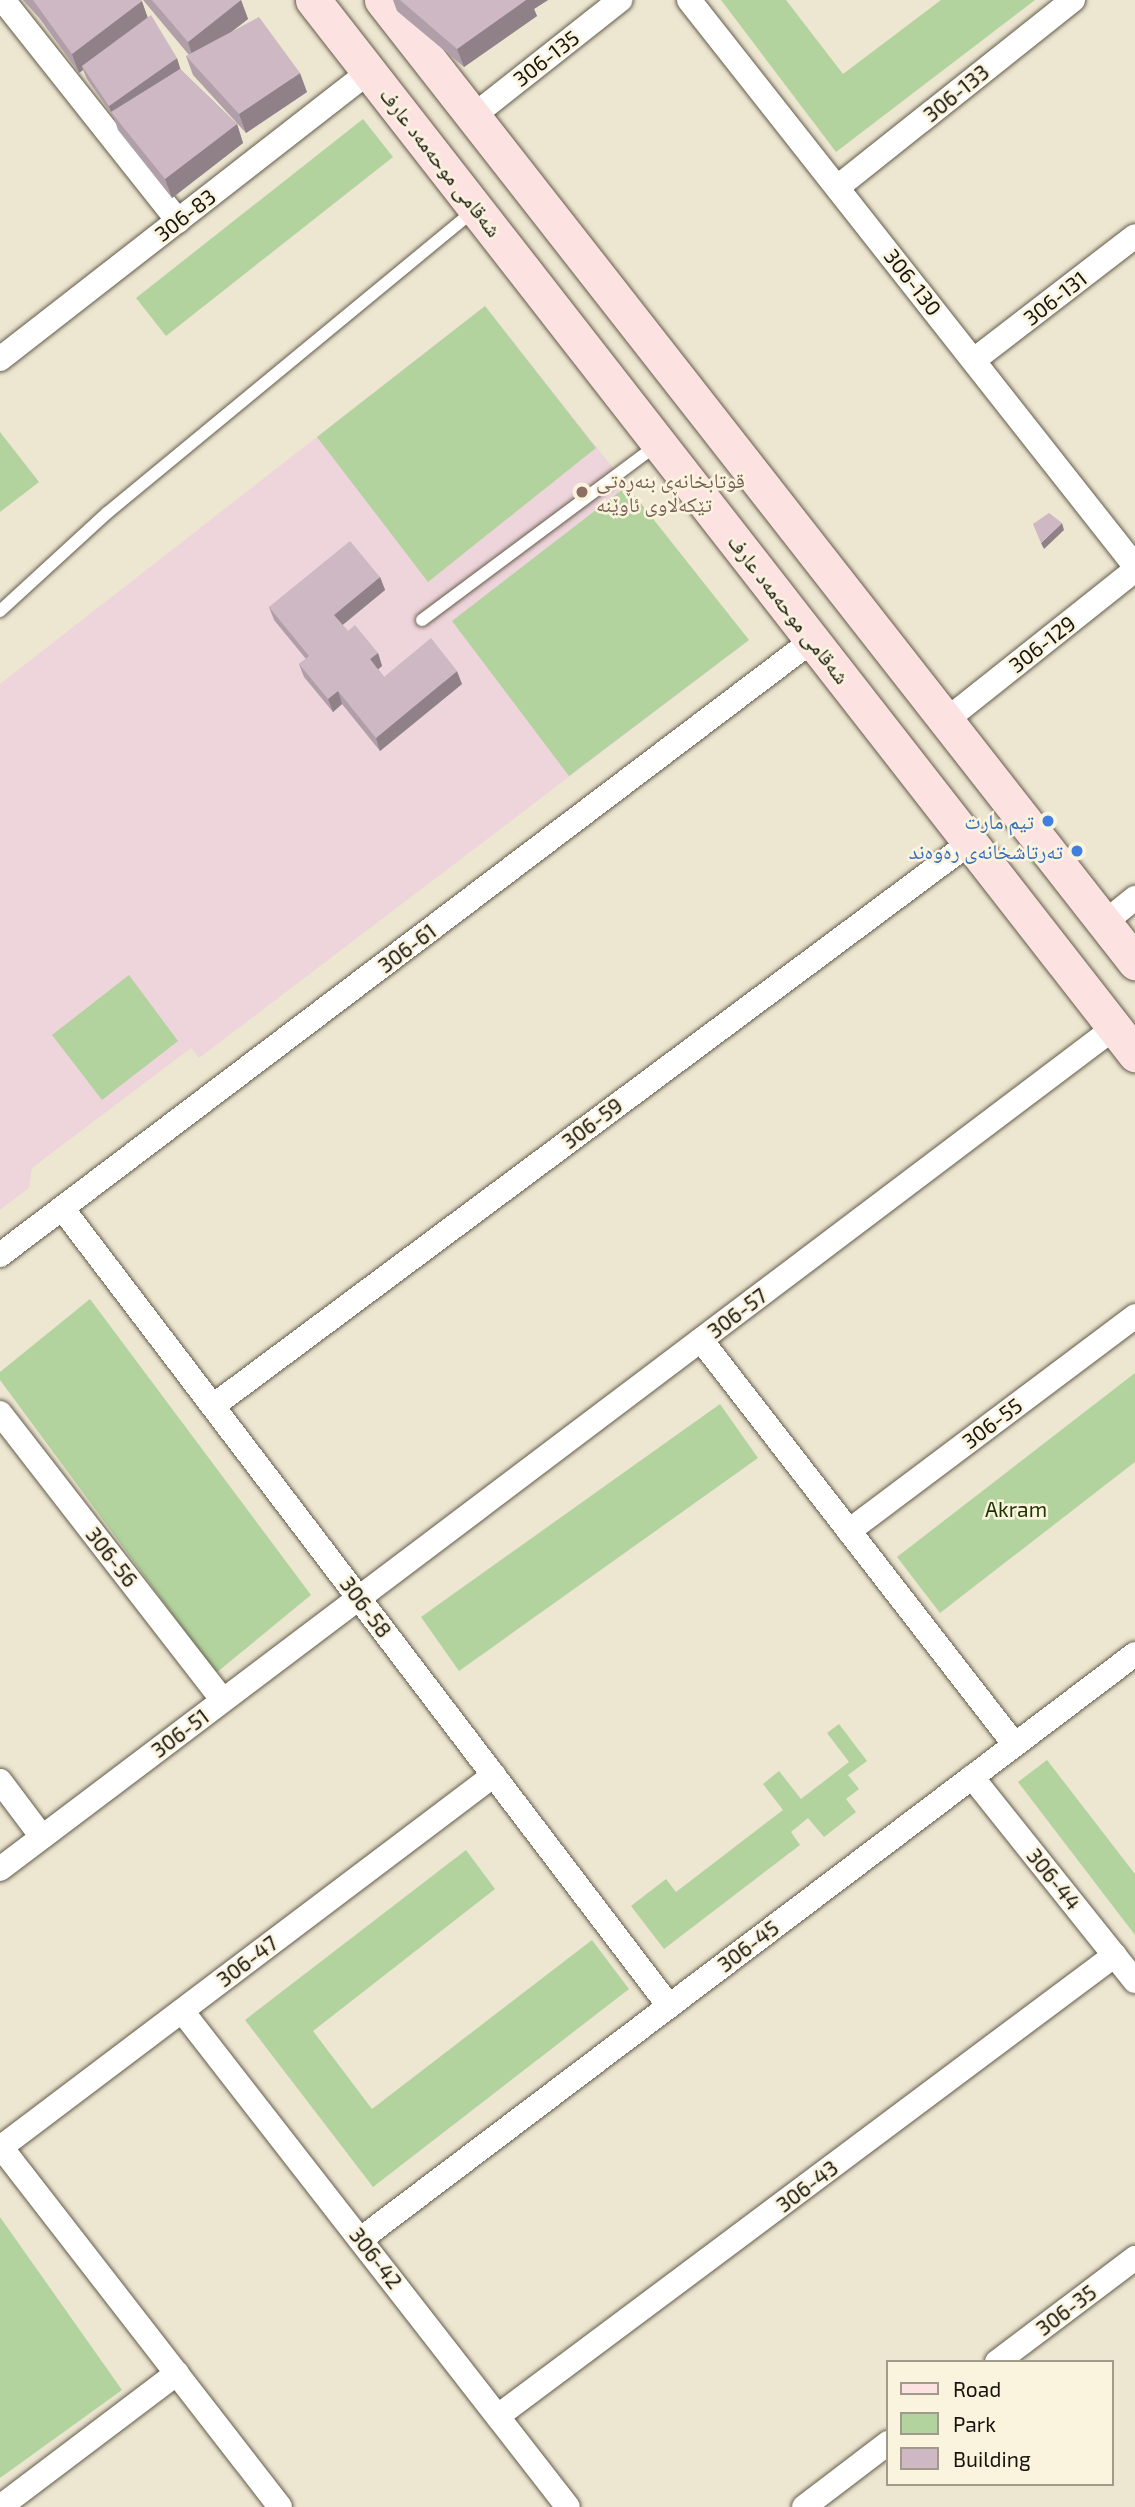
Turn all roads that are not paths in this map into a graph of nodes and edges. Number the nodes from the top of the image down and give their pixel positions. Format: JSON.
{"nodes":[{"id":1,"x":3,"y":0,"type":"edge"},
{"id":2,"x":313,"y":0,"type":"edge"},
{"id":3,"x":382,"y":0,"type":"edge"},
{"id":4,"x":620,"y":0,"type":"edge"},
{"id":5,"x":689,"y":0,"type":"edge"},
{"id":6,"x":1073,"y":0,"type":"edge"},
{"id":7,"x":370,"y":72,"type":"junction"},
{"id":8,"x":472,"y":117,"type":"junction"},
{"id":9,"x":839,"y":186,"type":"junction"},
{"id":10,"x":477,"y":208,"type":"junction"},
{"id":11,"x":178,"y":221,"type":"junction"},
{"id":12,"x":1135,"y":236,"type":"edge"},
{"id":13,"x":628,"y":315,"type":"junction"},
{"id":14,"x":586,"y":348,"type":"junction"},
{"id":15,"x":0,"y":359,"type":"edge"},
{"id":16,"x":974,"y":360,"type":"junction"},
{"id":17,"x":660,"y":442,"type":"junction"},
{"id":18,"x":1135,"y":568,"type":"edge"},
{"id":19,"x":0,"y":611,"type":"edge"},
{"id":20,"x":422,"y":620,"type":"dead end"},
{"id":21,"x":813,"y":640,"type":"junction"},
{"id":22,"x":949,"y":718,"type":"junction"},
{"id":23,"x":972,"y":841,"type":"junction"},
{"id":24,"x":1135,"y":898,"type":"edge"},
{"id":25,"x":1104,"y":923,"type":"junction"},
{"id":26,"x":1135,"y":962,"type":"edge"},
{"id":27,"x":1124,"y":1041,"type":"edge"},
{"id":28,"x":62,"y":1208,"type":"junction"},
{"id":29,"x":0,"y":1255,"type":"edge"},
{"id":30,"x":1135,"y":1316,"type":"edge"},
{"id":31,"x":701,"y":1340,"type":"junction"},
{"id":32,"x":213,"y":1406,"type":"junction"},
{"id":33,"x":0,"y":1413,"type":"edge"},
{"id":34,"x":849,"y":1531,"type":"junction"},
{"id":35,"x":359,"y":1598,"type":"junction"},
{"id":36,"x":1135,"y":1654,"type":"edge"},
{"id":37,"x":223,"y":1700,"type":"junction"},
{"id":38,"x":1015,"y":1745,"type":"junction"},
{"id":39,"x":494,"y":1775,"type":"junction"},
{"id":40,"x":972,"y":1777,"type":"junction"},
{"id":41,"x":0,"y":1781,"type":"edge"},
{"id":42,"x":42,"y":1836,"type":"junction"},
{"id":43,"x":0,"y":1868,"type":"edge"},
{"id":44,"x":1115,"y":1955,"type":"junction"},
{"id":45,"x":1135,"y":1981,"type":"edge"},
{"id":46,"x":669,"y":2006,"type":"junction"},
{"id":47,"x":181,"y":2011,"type":"junction"},
{"id":48,"x":1,"y":2147,"type":"edge"},
{"id":49,"x":362,"y":2239,"type":"junction"},
{"id":50,"x":1135,"y":2258,"type":"edge"},
{"id":51,"x":1000,"y":2360,"type":"edge"},
{"id":52,"x":177,"y":2373,"type":"junction"},
{"id":53,"x":498,"y":2416,"type":"junction"},
{"id":54,"x":886,"y":2445,"type":"edge"},
{"id":55,"x":0,"y":2507,"type":"edge"},
{"id":56,"x":280,"y":2507,"type":"edge"},
{"id":57,"x":568,"y":2507,"type":"edge"},
{"id":58,"x":804,"y":2507,"type":"edge"}],
"edges":[{"from":1,"to":11,"type":"street"},
{"from":2,"to":7,"type":"street","name":"شەقامی موحەمەد عارف"},
{"from":3,"to":8,"type":"street"},
{"from":4,"to":8,"type":"street","name":"306-135"},
{"from":5,"to":9,"type":"street","name":"306-130"},
{"from":6,"to":9,"type":"street","name":"306-133"},
{"from":7,"to":10,"type":"street","name":"شەقامی موحەمەد عارف"},
{"from":7,"to":11,"type":"street","name":"306-83"},
{"from":8,"to":13,"type":"street"},
{"from":9,"to":16,"type":"street","name":"306-130"},
{"from":10,"to":14,"type":"street","name":"شەقامی موحەمەد عارف"},
{"from":10,"to":19,"type":"lane"},
{"from":11,"to":15,"type":"street","name":"306-83"},
{"from":12,"to":16,"type":"street","name":"306-131"},
{"from":13,"to":14,"type":"street"},
{"from":13,"to":22,"type":"street"},
{"from":14,"to":17,"type":"street","name":"شەقامی موحەمەد عارف"},
{"from":16,"to":18,"type":"street","name":"306-130"},
{"from":17,"to":20,"type":"lane"},
{"from":17,"to":21,"type":"street","name":"شەقامی موحەمەد عارف"},
{"from":18,"to":22,"type":"street","name":"306-129"},
{"from":21,"to":23,"type":"street","name":"شەقامی موحەمەد عارف"},
{"from":21,"to":28,"type":"street","name":"306-61"},
{"from":22,"to":25,"type":"street"},
{"from":23,"to":27,"type":"street","name":"شەقامی موحەمەد عارف"},
{"from":23,"to":32,"type":"street","name":"306-59"},
{"from":24,"to":25,"type":"street"},
{"from":25,"to":26,"type":"street"},
{"from":27,"to":31,"type":"street","name":"306-57"},
{"from":28,"to":29,"type":"street","name":"306-61"},
{"from":28,"to":32,"type":"street","name":"306-58"},
{"from":30,"to":34,"type":"street","name":"306-55"},
{"from":31,"to":34,"type":"street"},
{"from":31,"to":35,"type":"street","name":"306-57"},
{"from":32,"to":35,"type":"street","name":"306-58"},
{"from":33,"to":37,"type":"street","name":"306-56"},
{"from":34,"to":38,"type":"street"},
{"from":35,"to":37,"type":"street","name":"306-51"},
{"from":35,"to":39,"type":"street","name":"306-58"},
{"from":36,"to":38,"type":"street","name":"306-45"},
{"from":37,"to":42,"type":"street","name":"306-51"},
{"from":38,"to":40,"type":"street","name":"306-45"},
{"from":39,"to":46,"type":"street","name":"306-58"},
{"from":39,"to":47,"type":"street","name":"306-47"},
{"from":40,"to":44,"type":"street","name":"306-44"},
{"from":40,"to":46,"type":"street","name":"306-45"},
{"from":41,"to":42,"type":"street"},
{"from":42,"to":43,"type":"street","name":"306-51"},
{"from":44,"to":45,"type":"street","name":"306-44"},
{"from":44,"to":53,"type":"street","name":"306-43"},
{"from":46,"to":49,"type":"street","name":"306-45"},
{"from":47,"to":48,"type":"street","name":"306-47"},
{"from":47,"to":49,"type":"street","name":"306-42"},
{"from":48,"to":52,"type":"street"},
{"from":49,"to":53,"type":"street","name":"306-42"},
{"from":50,"to":51,"type":"street","name":"306-35"},
{"from":52,"to":55,"type":"street"},
{"from":52,"to":56,"type":"street"},
{"from":53,"to":57,"type":"street","name":"306-42"},
{"from":54,"to":58,"type":"street"}]}
